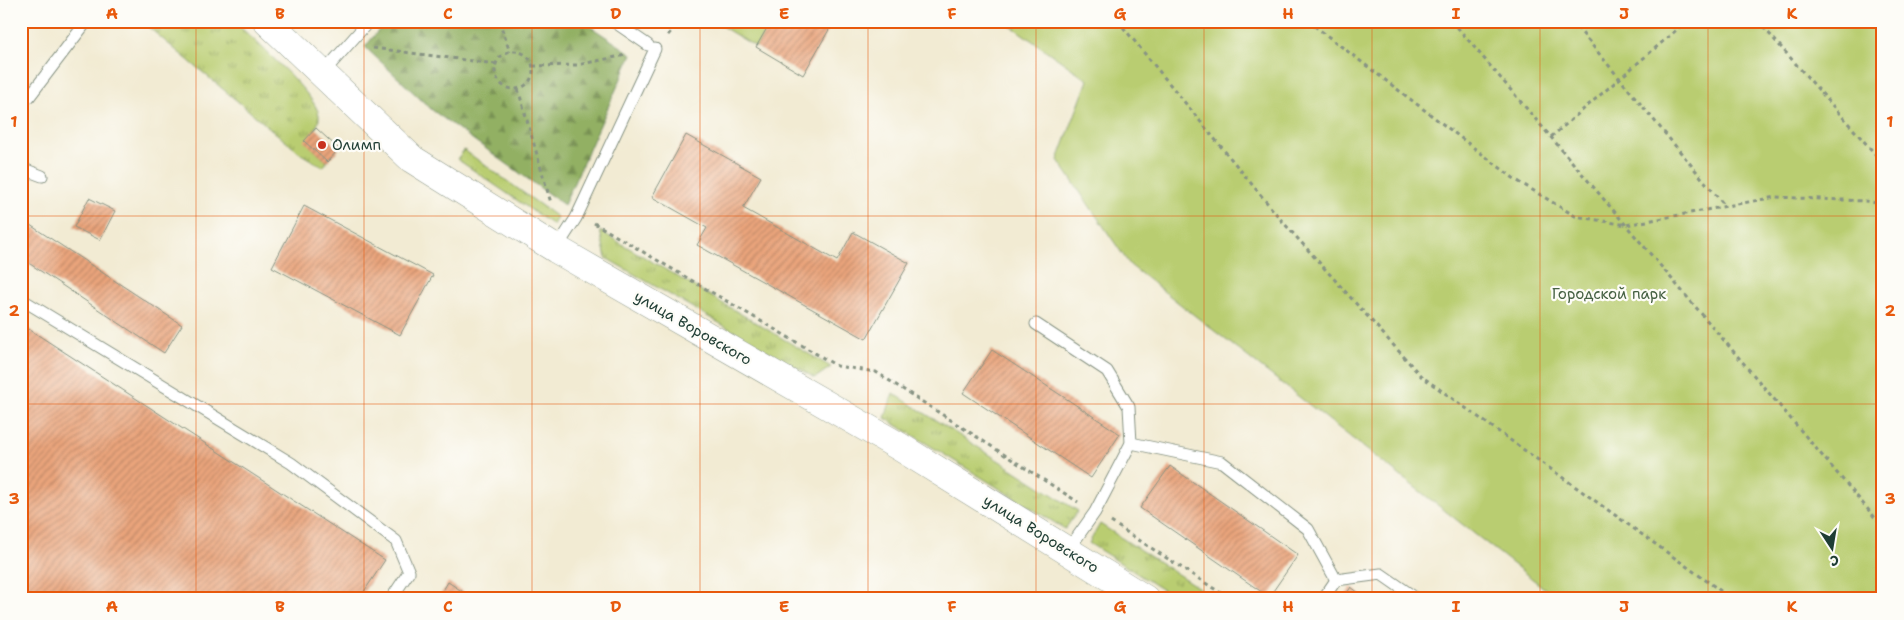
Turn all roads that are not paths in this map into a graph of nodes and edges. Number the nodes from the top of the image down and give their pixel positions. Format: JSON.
{"nodes":[{"id":1,"x":87,"y":21,"type":"edge"},
{"id":2,"x":267,"y":21,"type":"edge"},
{"id":3,"x":369,"y":21,"type":"edge"},
{"id":4,"x":613,"y":21,"type":"edge"},
{"id":5,"x":322,"y":74,"type":"junction"},
{"id":6,"x":29,"y":97,"type":"dead end"},
{"id":7,"x":21,"y":168,"type":"edge"},
{"id":8,"x":42,"y":176,"type":"dead end"},
{"id":9,"x":556,"y":249,"type":"junction"},
{"id":10,"x":21,"y":299,"type":"edge"},
{"id":11,"x":1036,"y":324,"type":"dead end"},
{"id":12,"x":1131,"y":443,"type":"junction"},
{"id":13,"x":1068,"y":550,"type":"junction"},
{"id":14,"x":1336,"y":580,"type":"junction"},
{"id":15,"x":391,"y":599,"type":"edge"},
{"id":16,"x":1145,"y":599,"type":"edge"},
{"id":17,"x":1323,"y":599,"type":"edge"},
{"id":18,"x":1417,"y":599,"type":"edge"}],
"edges":[{"from":1,"to":6,"type":"lane"},
{"from":2,"to":5,"type":"street","name":"улица Воровского"},
{"from":3,"to":5,"type":"lane"},
{"from":4,"to":9,"type":"lane"},
{"from":5,"to":9,"type":"street","name":"улица Воровского"},
{"from":7,"to":8,"type":"lane"},
{"from":9,"to":13,"type":"street","name":"улица Воровского"},
{"from":10,"to":15,"type":"lane"},
{"from":11,"to":12,"type":"lane"},
{"from":12,"to":13,"type":"lane"},
{"from":12,"to":14,"type":"lane"},
{"from":13,"to":16,"type":"street","name":"улица Воровского"},
{"from":14,"to":17,"type":"lane"},
{"from":14,"to":18,"type":"lane"}]}
